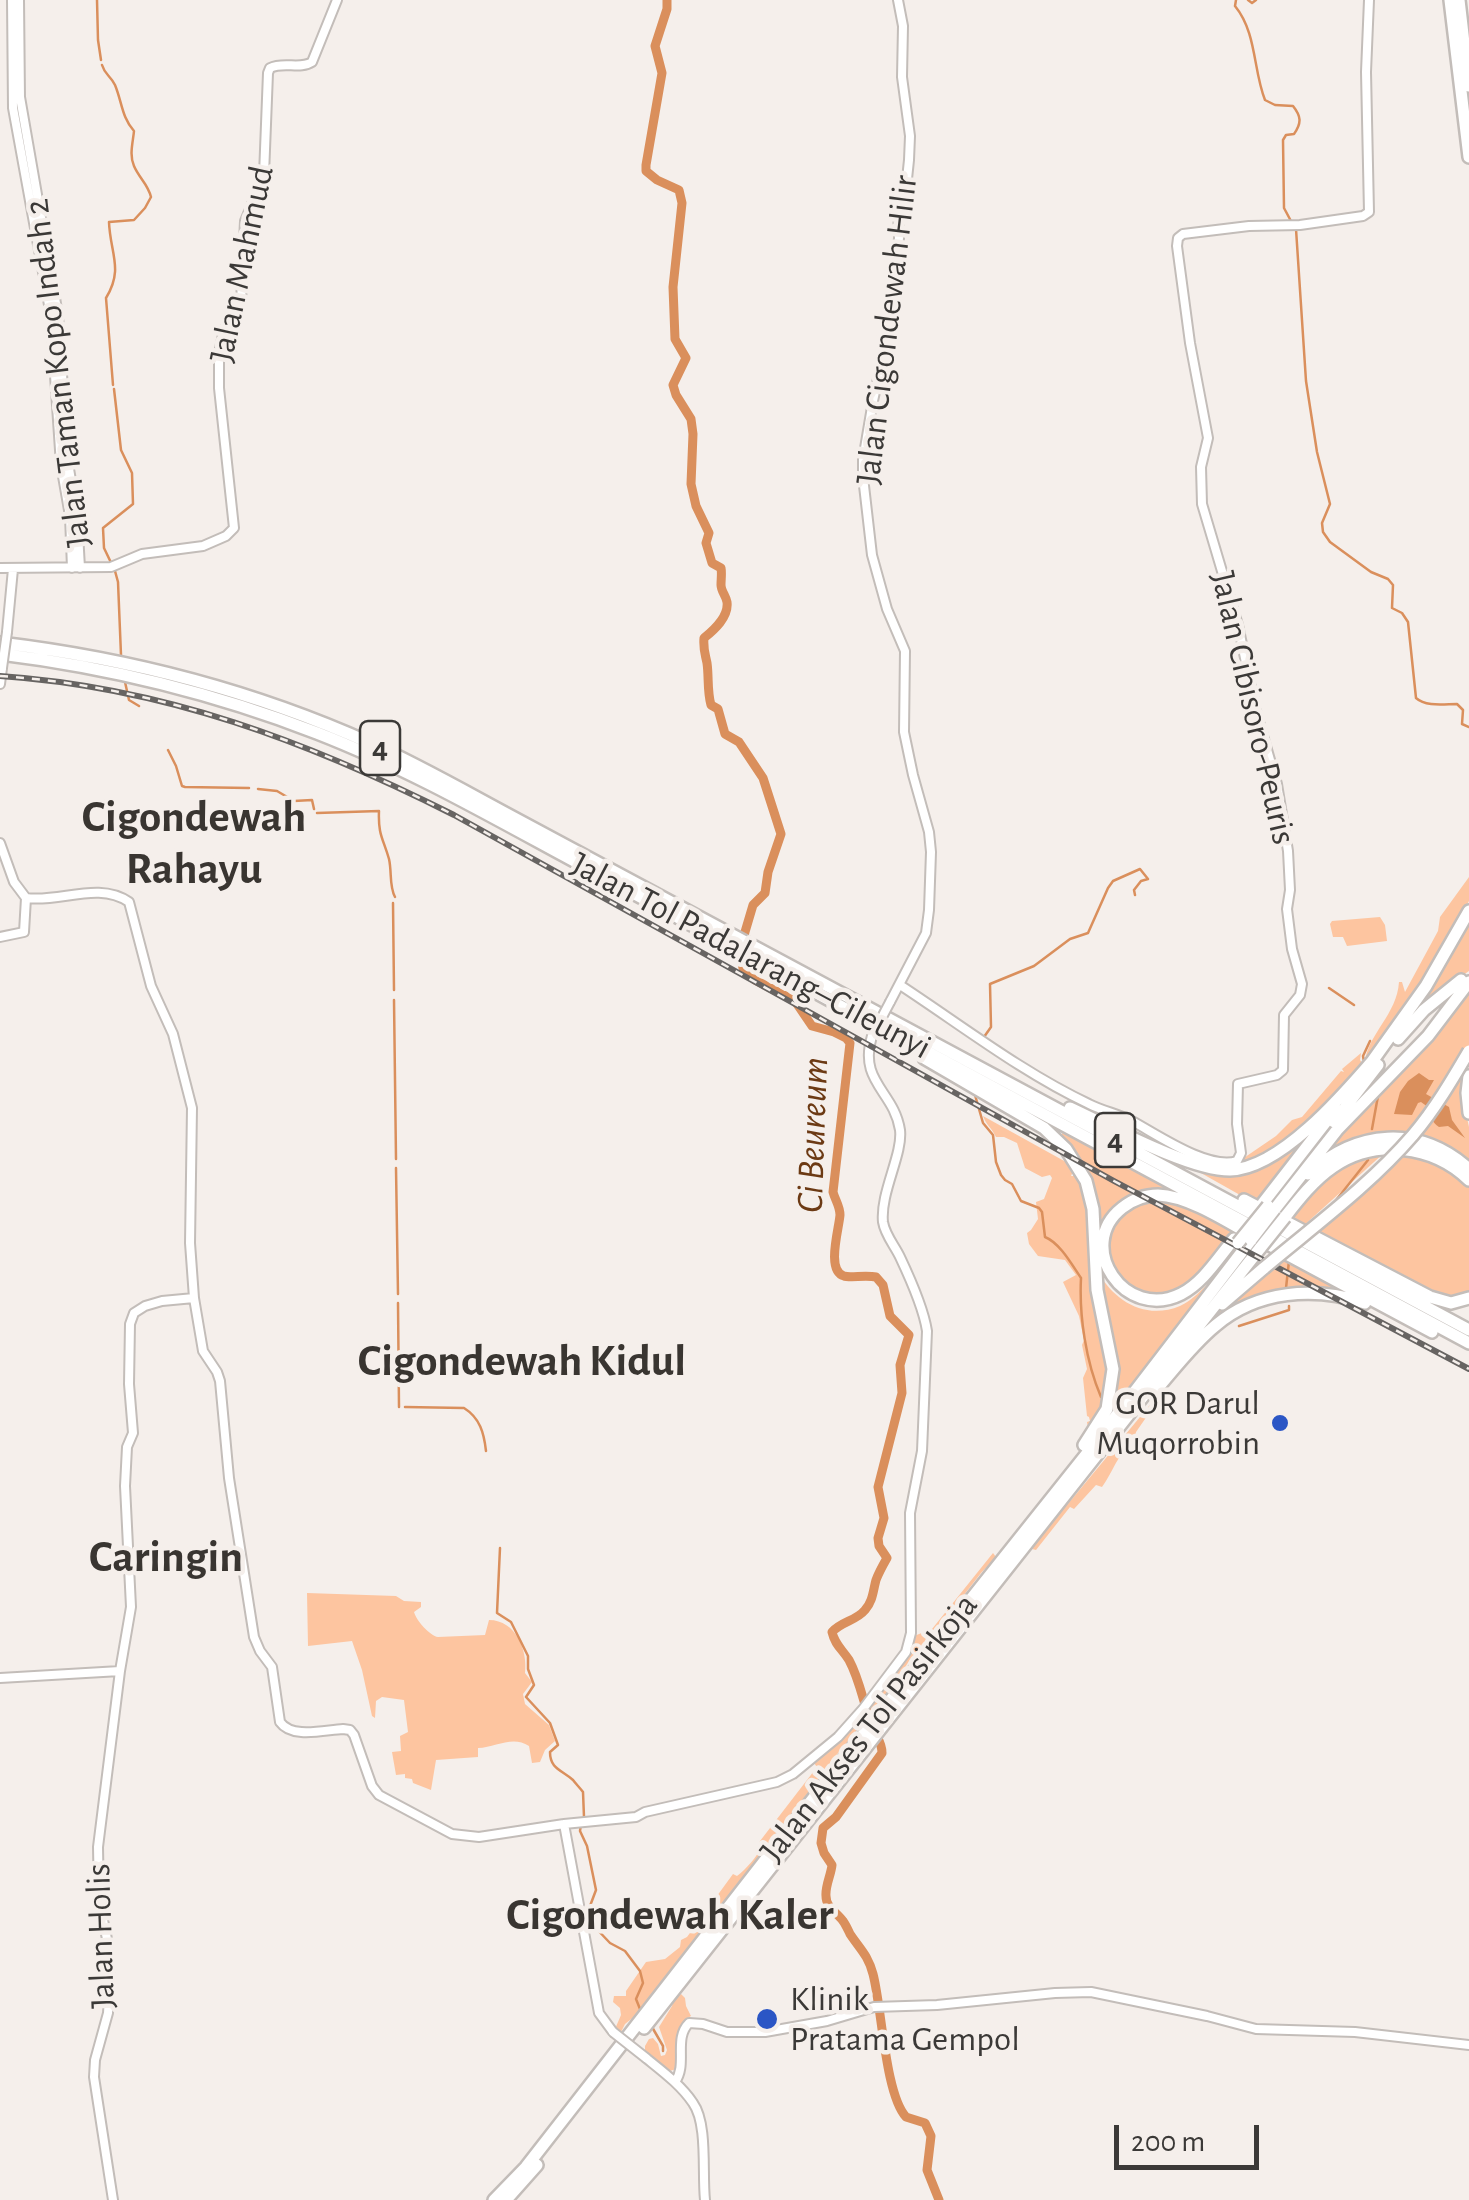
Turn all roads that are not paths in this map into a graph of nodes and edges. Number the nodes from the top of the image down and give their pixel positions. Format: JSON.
{"nodes":[{"id":1,"x":16,"y":0,"type":"edge"},
{"id":2,"x":337,"y":0,"type":"edge"},
{"id":3,"x":898,"y":0,"type":"edge"},
{"id":4,"x":1369,"y":0,"type":"edge"},
{"id":5,"x":1450,"y":0,"type":"edge"},
{"id":6,"x":1458,"y":0,"type":"edge"},
{"id":7,"x":1469,"y":86,"type":"edge"},
{"id":8,"x":1469,"y":157,"type":"edge"},
{"id":9,"x":0,"y":568,"type":"edge"},
{"id":10,"x":76,"y":568,"type":"junction"},
{"id":11,"x":13,"y":569,"type":"junction"},
{"id":12,"x":3,"y":637,"type":"edge"},
{"id":13,"x":0,"y":654,"type":"edge"},
{"id":14,"x":2,"y":668,"type":"edge"},
{"id":15,"x":0,"y":684,"type":"edge"},
{"id":16,"x":0,"y":843,"type":"edge"},
{"id":17,"x":26,"y":898,"type":"junction"},
{"id":18,"x":1469,"y":911,"type":"edge"},
{"id":19,"x":0,"y":937,"type":"edge"},
{"id":20,"x":728,"y":938,"type":"junction"},
{"id":21,"x":758,"y":954,"type":"junction"},
{"id":22,"x":1465,"y":981,"type":"edge"},
{"id":23,"x":900,"y":985,"type":"junction"},
{"id":24,"x":857,"y":1016,"type":"junction"},
{"id":25,"x":1406,"y":1023,"type":"junction"},
{"id":26,"x":922,"y":1037,"type":"junction"},
{"id":27,"x":1469,"y":1052,"type":"edge"},
{"id":28,"x":1469,"y":1076,"type":"edge"},
{"id":29,"x":1358,"y":1083,"type":"junction"},
{"id":30,"x":1066,"y":1106,"type":"junction"},
{"id":31,"x":1469,"y":1113,"type":"edge"},
{"id":32,"x":1469,"y":1169,"type":"edge"},
{"id":33,"x":1469,"y":1180,"type":"edge"},
{"id":34,"x":1272,"y":1211,"type":"junction"},
{"id":35,"x":1094,"y":1231,"type":"junction"},
{"id":36,"x":1246,"y":1242,"type":"junction"},
{"id":37,"x":194,"y":1298,"type":"junction"},
{"id":38,"x":1469,"y":1298,"type":"edge"},
{"id":39,"x":1420,"y":1326,"type":"junction"},
{"id":40,"x":1469,"y":1330,"type":"edge"},
{"id":41,"x":1469,"y":1347,"type":"edge"},
{"id":42,"x":1172,"y":1351,"type":"junction"},
{"id":43,"x":1058,"y":1504,"type":"junction"},
{"id":44,"x":1013,"y":1545,"type":"junction"},
{"id":45,"x":120,"y":1671,"type":"junction"},
{"id":46,"x":4,"y":1679,"type":"edge"},
{"id":47,"x":879,"y":1722,"type":"junction"},
{"id":48,"x":862,"y":1744,"type":"junction"},
{"id":49,"x":564,"y":1824,"type":"junction"},
{"id":50,"x":1469,"y":2045,"type":"edge"},
{"id":51,"x":675,"y":2082,"type":"junction"},
{"id":52,"x":113,"y":2200,"type":"edge"},
{"id":53,"x":494,"y":2200,"type":"edge"},
{"id":54,"x":506,"y":2200,"type":"edge"},
{"id":55,"x":705,"y":2200,"type":"edge"}],
"edges":[{"from":1,"to":10,"type":"street","name":"Jalan Taman Kopo Indah 2"},
{"from":2,"to":10,"type":"street","name":"Jalan Mahmud"},
{"from":3,"to":23,"type":"street","name":"Jalan Cigondewah Hilir"},
{"from":4,"to":23,"type":"street","name":"Jalan Cibisoro-Peuris"},
{"from":5,"to":8,"type":"highway"},
{"from":6,"to":7,"type":"highway"},
{"from":9,"to":11,"type":"street","name":"Jalan Mahmud"},
{"from":10,"to":11,"type":"street","name":"Jalan Mahmud"},
{"from":11,"to":12,"type":"street"},
{"from":12,"to":14,"type":"street","bridge":true},
{"from":12,"to":20,"type":"highway","name":"Jalan Tol Padalarang–Cileunyi","number":"4"},
{"from":13,"to":20,"type":"highway","name":"Jalan Tol Padalarang–Cileunyi","number":"4"},
{"from":14,"to":15,"type":"street"},
{"from":16,"to":17,"type":"street"},
{"from":17,"to":19,"type":"street"},
{"from":17,"to":37,"type":"street"},
{"from":18,"to":25,"type":"highway"},
{"from":20,"to":21,"type":"highway","name":"Jalan Tol Padalarang–Cileunyi","number":"4"},
{"from":21,"to":24,"type":"highway","name":"Jalan Tol Padalarang–Cileunyi","number":"4"},
{"from":21,"to":26,"type":"highway","name":"Jalan Tol Padalarang–Cileunyi","number":"4"},
{"from":22,"to":25,"type":"highway"},
{"from":22,"to":34,"type":"highway"},
{"from":23,"to":49,"type":"street","name":"Jalan Cigondewah Hilir","bridge":true},
{"from":24,"to":35,"type":"highway"},
{"from":24,"to":41,"type":"highway","name":"Jalan Tol Padalarang–Cileunyi","number":"4"},
{"from":25,"to":29,"type":"highway"},
{"from":25,"to":29,"type":"highway"},
{"from":26,"to":30,"type":"highway"},
{"from":26,"to":40,"type":"highway","name":"Jalan Tol Padalarang–Cileunyi","number":"4"},
{"from":27,"to":42,"type":"highway","bridge":true},
{"from":28,"to":31,"type":"highway"},
{"from":29,"to":30,"type":"highway"},
{"from":29,"to":34,"type":"highway"},
{"from":30,"to":38,"type":"highway"},
{"from":32,"to":34,"type":"highway"},
{"from":33,"to":34,"type":"highway"},
{"from":34,"to":36,"type":"highway","bridge":true},
{"from":35,"to":36,"type":"highway"},
{"from":35,"to":44,"type":"highway"},
{"from":36,"to":39,"type":"highway"},
{"from":36,"to":42,"type":"highway"},
{"from":37,"to":45,"type":"street","name":"Jalan Holis"},
{"from":37,"to":49,"type":"street","name":"Jalan Cigondewah Hilir"},
{"from":39,"to":41,"type":"highway"},
{"from":39,"to":43,"type":"highway"},
{"from":42,"to":43,"type":"highway","name":"Jalan Akses Tol Pasirkoja"},
{"from":42,"to":44,"type":"highway","name":"Jalan Akses Tol Pasirkoja"},
{"from":43,"to":47,"type":"highway","name":"Jalan Akses Tol Pasirkoja"},
{"from":44,"to":47,"type":"highway","name":"Jalan Akses Tol Pasirkoja"},
{"from":45,"to":46,"type":"street"},
{"from":45,"to":52,"type":"street","name":"Jalan Holis"},
{"from":47,"to":48,"type":"highway","name":"Jalan Akses Tol Pasirkoja"},
{"from":48,"to":53,"type":"highway","name":"Jalan Akses Tol Pasirkoja"},
{"from":48,"to":54,"type":"highway","name":"Jalan Akses Tol Pasirkoja"},
{"from":49,"to":51,"type":"street","bridge":true},
{"from":50,"to":51,"type":"street"},
{"from":51,"to":55,"type":"street"}]}
